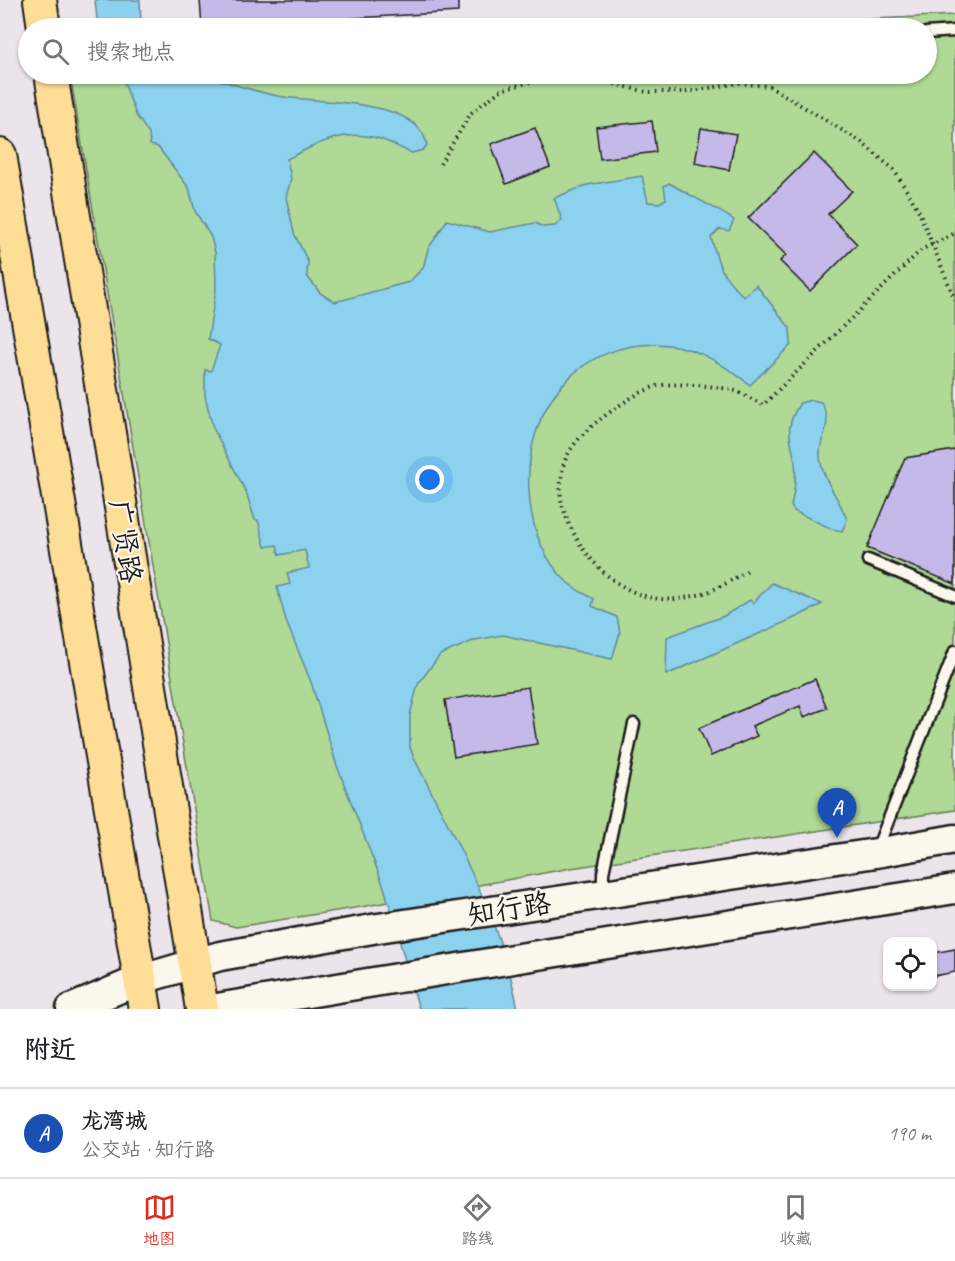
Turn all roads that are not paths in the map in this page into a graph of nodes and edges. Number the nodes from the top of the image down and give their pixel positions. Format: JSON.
{"nodes":[{"id":1,"x":40,"y":0,"type":"edge"},
{"id":2,"x":43,"y":18,"type":"edge"},
{"id":3,"x":955,"y":31,"type":"edge"},
{"id":4,"x":937,"y":32,"type":"edge"},
{"id":5,"x":53,"y":84,"type":"edge"},
{"id":6,"x":0,"y":155,"type":"edge"},
{"id":7,"x":868,"y":560,"type":"dead end"},
{"id":8,"x":955,"y":596,"type":"edge"},
{"id":9,"x":955,"y":651,"type":"edge"},
{"id":10,"x":634,"y":724,"type":"dead end"},
{"id":11,"x":955,"y":839,"type":"edge"},
{"id":12,"x":876,"y":853,"type":"junction"},
{"id":13,"x":955,"y":889,"type":"edge"},
{"id":14,"x":603,"y":893,"type":"junction"},
{"id":15,"x":194,"y":964,"type":"junction"},
{"id":16,"x":142,"y":995,"type":"edge"},
{"id":17,"x":71,"y":1009,"type":"edge"},
{"id":18,"x":202,"y":1009,"type":"edge"},
{"id":19,"x":211,"y":1009,"type":"edge"}],
"edges":[{"from":1,"to":2,"type":"main road"},
{"from":3,"to":4,"type":"lane"},
{"from":5,"to":15,"type":"main road","name":"广贤路"},
{"from":6,"to":16,"type":"main road","name":"广贤路"},
{"from":7,"to":8,"type":"lane"},
{"from":9,"to":12,"type":"lane"},
{"from":10,"to":14,"type":"lane"},
{"from":11,"to":12,"type":"main road","name":"知行路"},
{"from":12,"to":14,"type":"main road","name":"知行路"},
{"from":13,"to":19,"type":"main road","name":"知行路"},
{"from":14,"to":15,"type":"main road","name":"知行路"},
{"from":15,"to":16,"type":"main road","name":"知行路"},
{"from":15,"to":18,"type":"main road","name":"广贤路"},
{"from":16,"to":17,"type":"main road","name":"知行路"}]}
